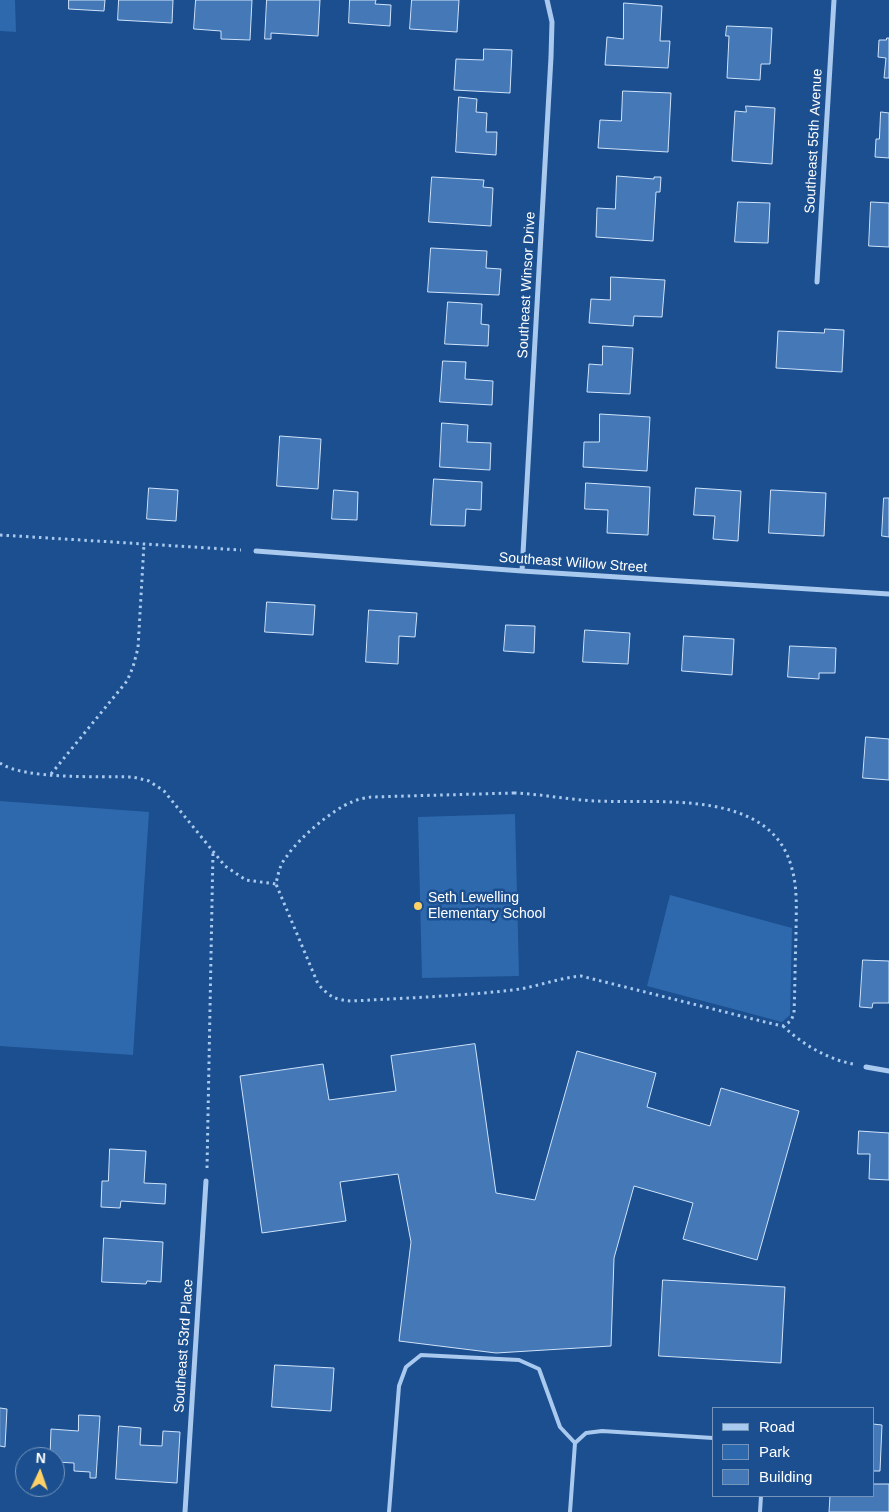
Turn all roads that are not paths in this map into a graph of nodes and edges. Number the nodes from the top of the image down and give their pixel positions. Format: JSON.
{"nodes":[{"id":1,"x":547,"y":0,"type":"edge"},
{"id":2,"x":834,"y":0,"type":"edge"},
{"id":3,"x":817,"y":282,"type":"dead end"},
{"id":4,"x":256,"y":551,"type":"road end"},
{"id":5,"x":522,"y":571,"type":"junction"},
{"id":6,"x":889,"y":594,"type":"edge"},
{"id":7,"x":866,"y":1067,"type":"road end"},
{"id":8,"x":889,"y":1070,"type":"edge"},
{"id":9,"x":206,"y":1181,"type":"road end"},
{"id":10,"x":712,"y":1438,"type":"edge"},
{"id":11,"x":575,"y":1444,"type":"junction"},
{"id":12,"x":761,"y":1497,"type":"edge"},
{"id":13,"x":185,"y":1512,"type":"edge"},
{"id":14,"x":388,"y":1512,"type":"edge"},
{"id":15,"x":570,"y":1512,"type":"edge"},
{"id":16,"x":760,"y":1512,"type":"edge"}],
"edges":[{"from":1,"to":5,"type":"street","name":"Southeast Winsor Drive"},
{"from":2,"to":3,"type":"street","name":"Southeast 55th Avenue"},
{"from":4,"to":5,"type":"street","name":"Southeast Willow Street"},
{"from":5,"to":6,"type":"street","name":"Southeast Willow Street"},
{"from":7,"to":8,"type":"street"},
{"from":9,"to":13,"type":"street","name":"Southeast 53rd Place"},
{"from":10,"to":11,"type":"lane"},
{"from":11,"to":14,"type":"lane"},
{"from":11,"to":15,"type":"lane"},
{"from":12,"to":16,"type":"lane"}]}
